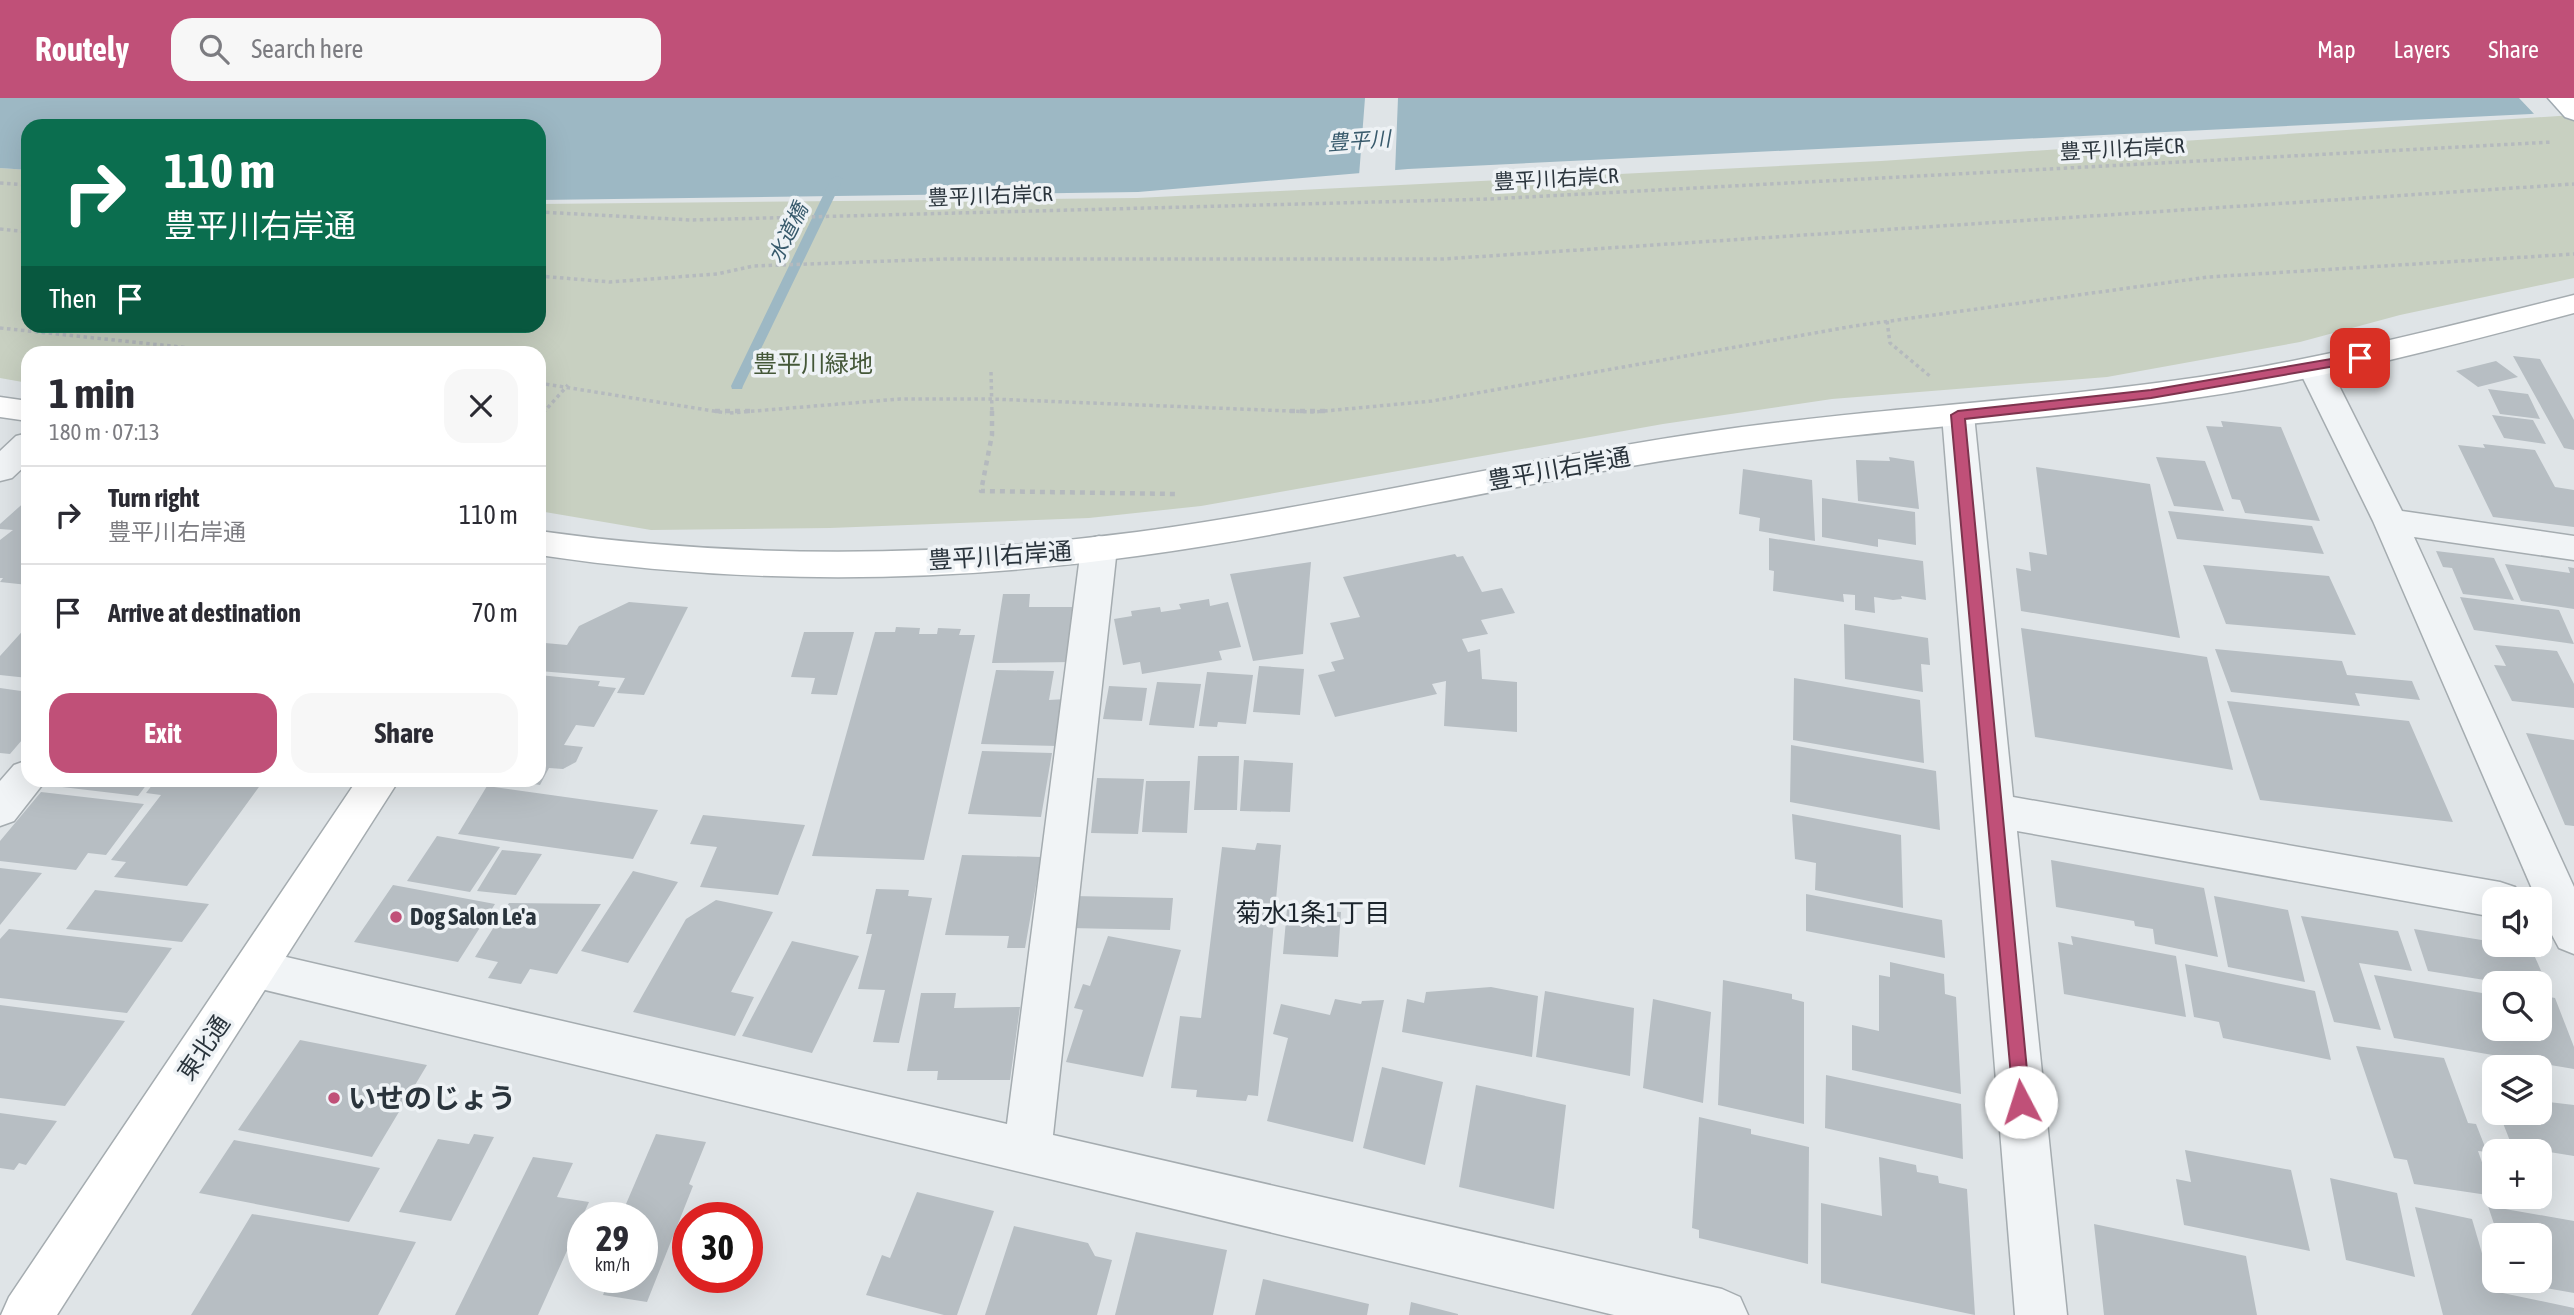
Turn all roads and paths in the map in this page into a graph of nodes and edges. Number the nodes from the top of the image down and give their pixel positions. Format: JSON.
{"nodes":[{"id":1,"x":2561,"y":98,"type":"edge"},
{"id":2,"x":2574,"y":112,"type":"edge"},
{"id":3,"x":2560,"y":142,"type":"dead end"},
{"id":4,"x":0,"y":183,"type":"edge"},
{"id":5,"x":21,"y":184,"type":"edge"},
{"id":6,"x":2574,"y":184,"type":"edge"},
{"id":7,"x":546,"y":212,"type":"edge"},
{"id":8,"x":0,"y":229,"type":"edge"},
{"id":9,"x":21,"y":231,"type":"edge"},
{"id":10,"x":2574,"y":254,"type":"edge"},
{"id":11,"x":546,"y":277,"type":"edge"},
{"id":12,"x":2574,"y":304,"type":"edge"},
{"id":13,"x":1886,"y":321,"type":"junction"},
{"id":14,"x":0,"y":328,"type":"edge"},
{"id":15,"x":21,"y":330,"type":"edge"},
{"id":16,"x":48,"y":333,"type":"edge"},
{"id":17,"x":171,"y":346,"type":"edge"},
{"id":18,"x":2314,"y":368,"type":"junction"},
{"id":19,"x":991,"y":372,"type":"dead end"},
{"id":20,"x":546,"y":383,"type":"edge"},
{"id":21,"x":568,"y":385,"type":"junction"},
{"id":22,"x":992,"y":399,"type":"junction"},
{"id":23,"x":0,"y":407,"type":"edge"},
{"id":24,"x":546,"y":409,"type":"edge"},
{"id":25,"x":21,"y":410,"type":"edge"},
{"id":26,"x":1958,"y":415,"type":"junction"},
{"id":27,"x":21,"y":450,"type":"edge"},
{"id":28,"x":0,"y":470,"type":"edge"},
{"id":29,"x":1182,"y":494,"type":"dead end"},
{"id":30,"x":2390,"y":521,"type":"junction"},
{"id":31,"x":546,"y":544,"type":"edge"},
{"id":32,"x":1099,"y":548,"type":"junction"},
{"id":33,"x":2574,"y":548,"type":"edge"},
{"id":34,"x":21,"y":784,"type":"edge"},
{"id":35,"x":374,"y":787,"type":"edge"},
{"id":36,"x":0,"y":808,"type":"edge"},
{"id":37,"x":1993,"y":810,"type":"junction"},
{"id":38,"x":2482,"y":897,"type":"edge"},
{"id":39,"x":2562,"y":916,"type":"edge"},
{"id":40,"x":256,"y":970,"type":"junction"},
{"id":41,"x":1027,"y":1152,"type":"junction"},
{"id":42,"x":27,"y":1315,"type":"edge"},
{"id":43,"x":1722,"y":1315,"type":"edge"},
{"id":44,"x":2041,"y":1315,"type":"edge"}],
"edges":[{"from":1,"to":2,"type":"street"},
{"from":3,"to":7,"type":"path","name":"豊平川右岸CR"},
{"from":4,"to":5,"type":"path"},
{"from":6,"to":11,"type":"path"},
{"from":8,"to":9,"type":"path"},
{"from":10,"to":13,"type":"path"},
{"from":12,"to":18,"type":"street","name":"豊平川右岸通"},
{"from":13,"to":22,"type":"path"},
{"from":13,"to":26,"type":"path"},
{"from":14,"to":15,"type":"path"},
{"from":16,"to":17,"type":"path"},
{"from":18,"to":26,"type":"street","name":"豊平川右岸通"},
{"from":18,"to":30,"type":"street"},
{"from":19,"to":22,"type":"path"},
{"from":20,"to":21,"type":"path"},
{"from":21,"to":22,"type":"path"},
{"from":21,"to":24,"type":"path"},
{"from":22,"to":29,"type":"path"},
{"from":23,"to":25,"type":"street"},
{"from":26,"to":32,"type":"street","name":"豊平川右岸通"},
{"from":26,"to":37,"type":"street"},
{"from":27,"to":28,"type":"street"},
{"from":30,"to":33,"type":"street"},
{"from":30,"to":39,"type":"street"},
{"from":31,"to":32,"type":"street","name":"豊平川右岸通"},
{"from":32,"to":41,"type":"street"},
{"from":34,"to":36,"type":"street"},
{"from":35,"to":40,"type":"street","name":"東北通"},
{"from":37,"to":38,"type":"street"},
{"from":37,"to":44,"type":"street"},
{"from":40,"to":41,"type":"street"},
{"from":40,"to":42,"type":"street","name":"東北通"},
{"from":41,"to":43,"type":"street"}]}
